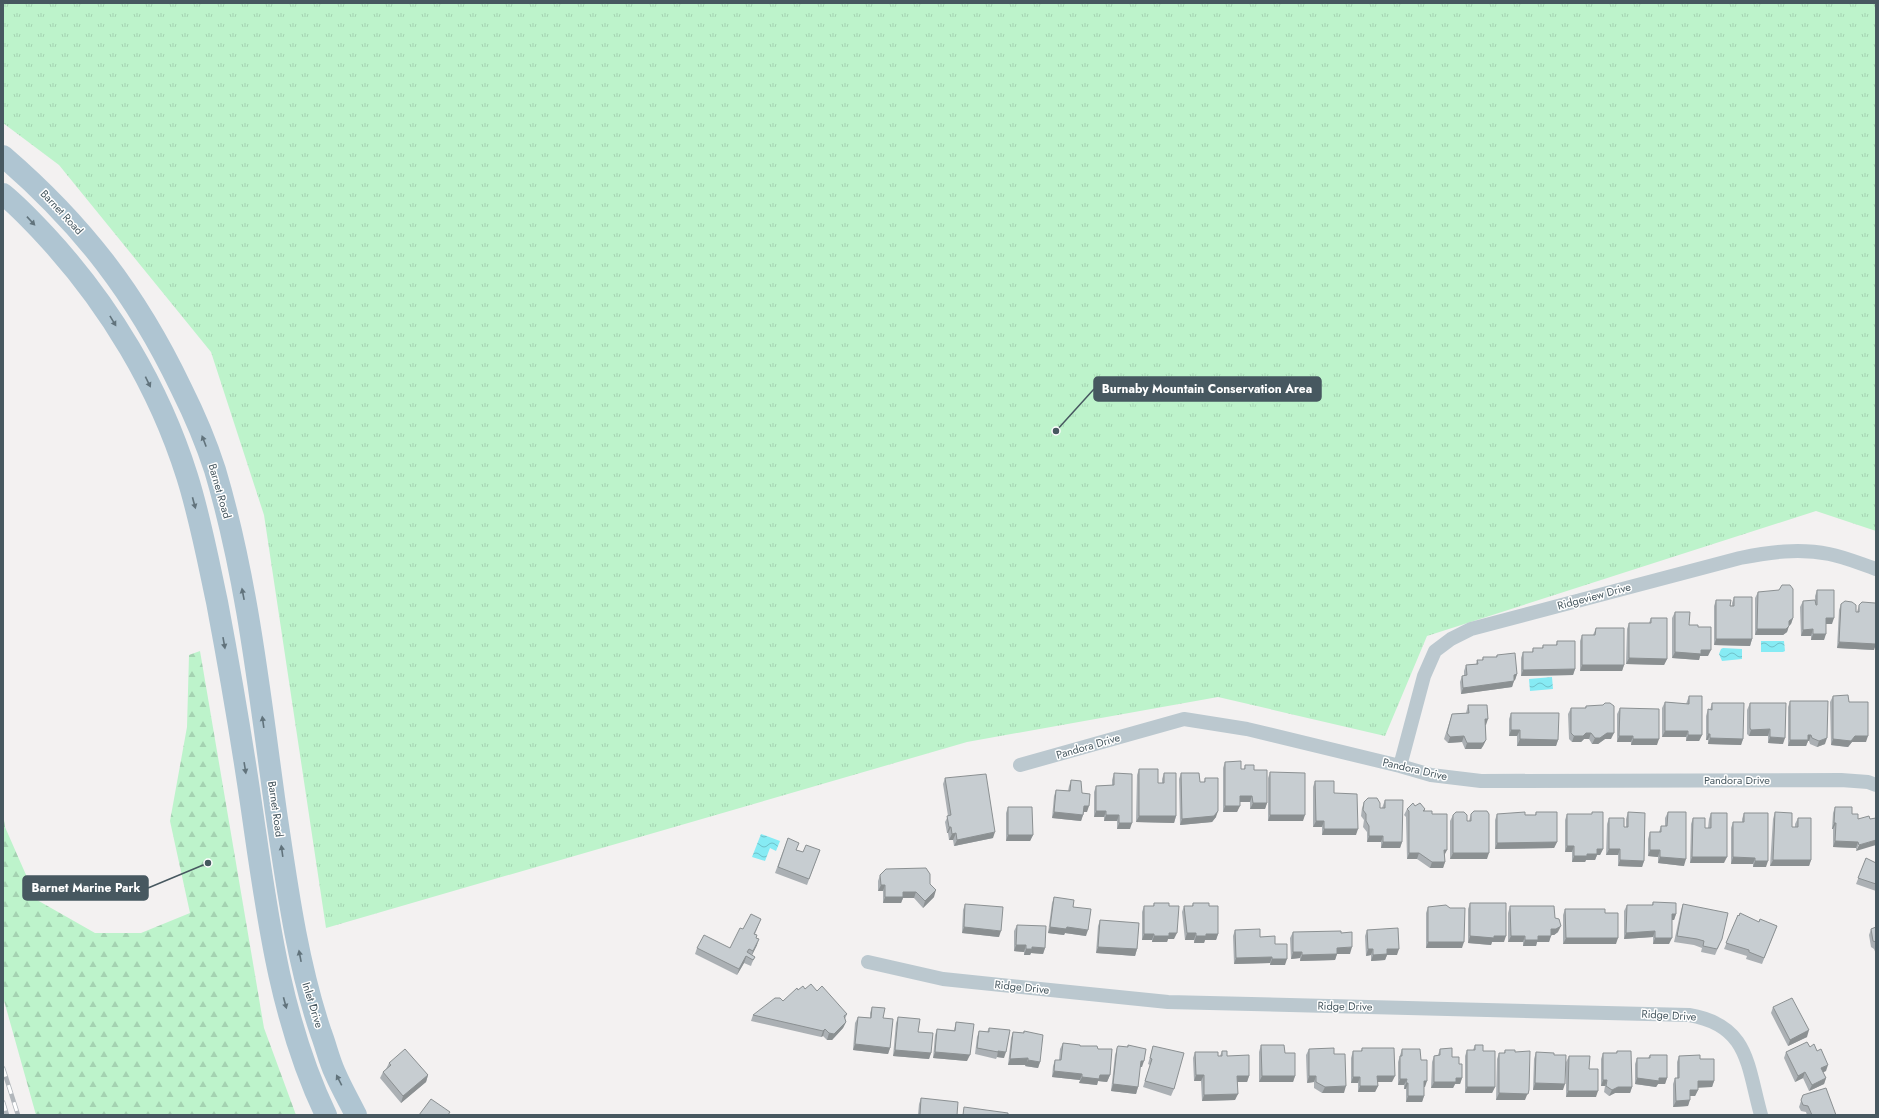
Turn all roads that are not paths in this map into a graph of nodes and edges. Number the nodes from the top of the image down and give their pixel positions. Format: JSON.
{"nodes":[{"id":1,"x":3,"y":156,"type":"edge"},
{"id":2,"x":3,"y":194,"type":"edge"},
{"id":3,"x":1876,"y":569,"type":"edge"},
{"id":4,"x":1020,"y":765,"type":"dead end"},
{"id":5,"x":1400,"y":766,"type":"junction"},
{"id":6,"x":1872,"y":783,"type":"edge"},
{"id":7,"x":288,"y":890,"type":"joint"},
{"id":8,"x":868,"y":962,"type":"dead end"},
{"id":9,"x":326,"y":1115,"type":"edge"},
{"id":10,"x":356,"y":1115,"type":"edge"},
{"id":11,"x":1761,"y":1115,"type":"edge"}],
"edges":[{"from":7,"to":1,"type":"main road","name":"Barnet Road","one_way":true},
{"from":2,"to":9,"type":"main road","one_way":true},
{"from":3,"to":5,"type":"street","name":"Ridgeview Drive"},
{"from":4,"to":5,"type":"street","name":"Pandora Drive"},
{"from":5,"to":6,"type":"street","name":"Pandora Drive"},
{"from":10,"to":7,"type":"main road","name":"Inlet Drive","one_way":true},
{"from":8,"to":11,"type":"street","name":"Ridge Drive"}]}
